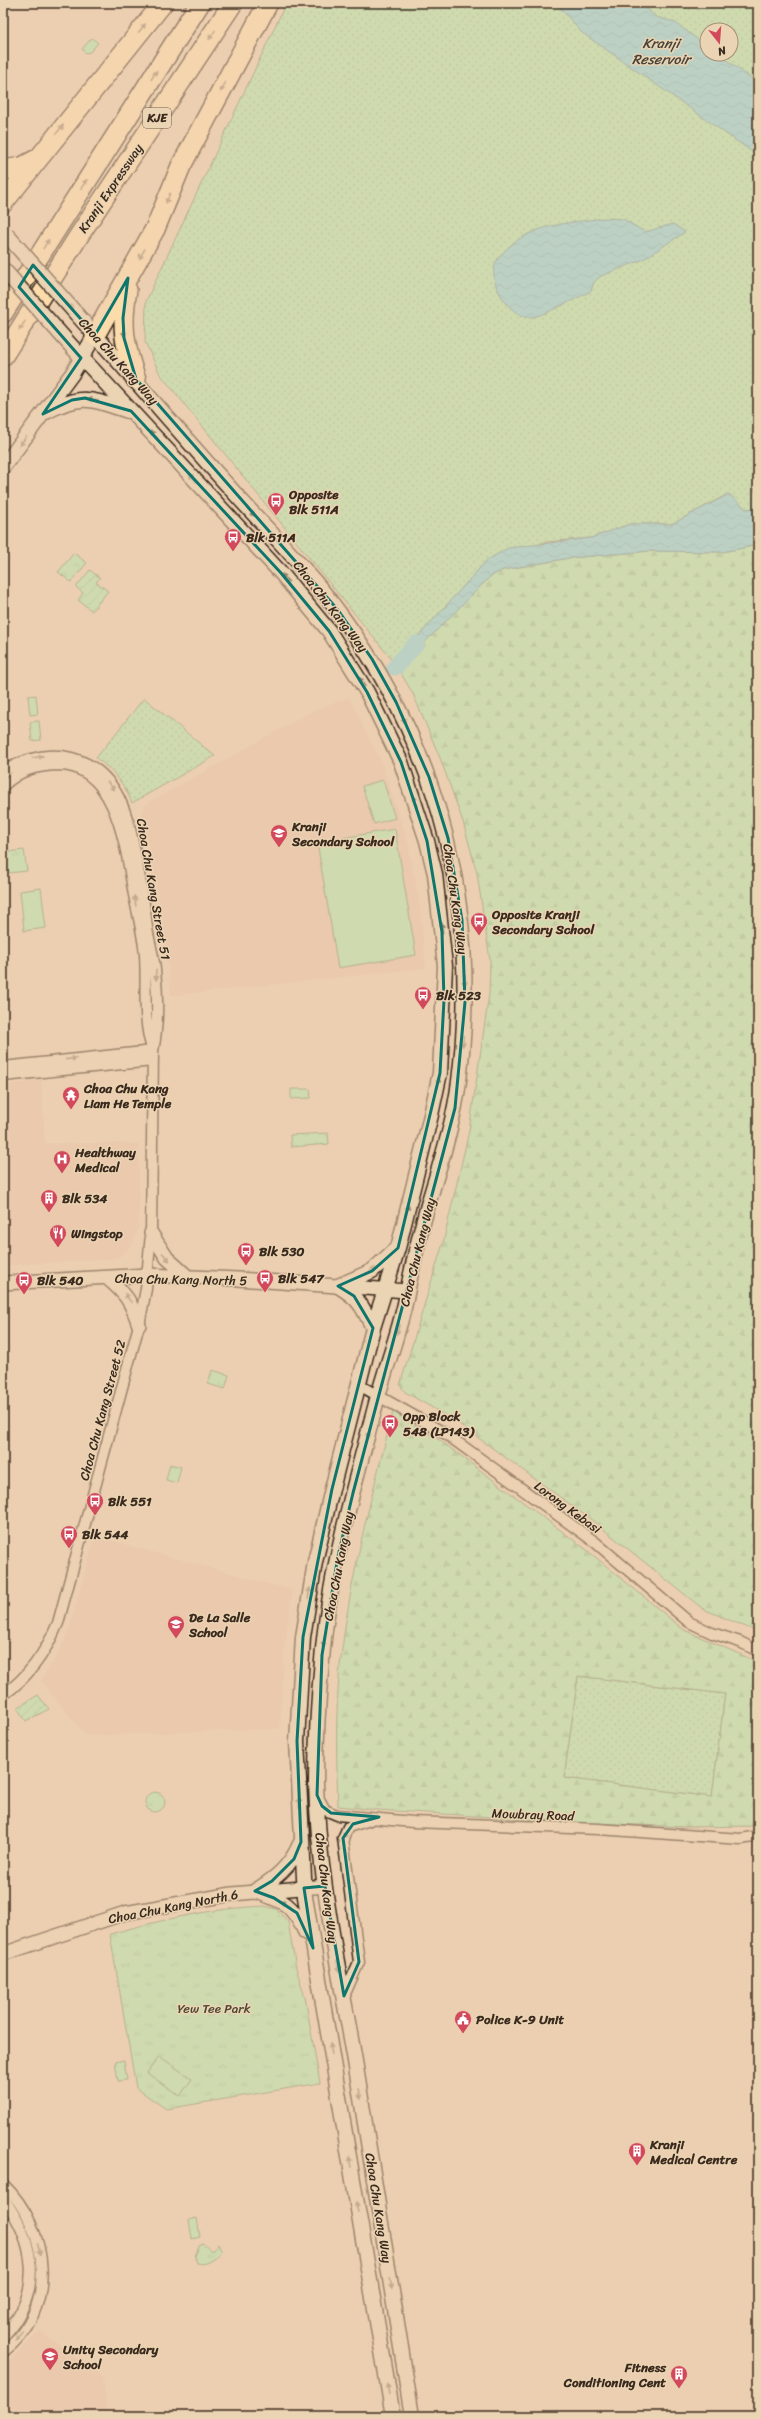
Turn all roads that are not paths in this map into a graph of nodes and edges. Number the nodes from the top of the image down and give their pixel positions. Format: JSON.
{"nodes":[{"id":1,"x":163,"y":3,"type":"edge"},
{"id":2,"x":200,"y":3,"type":"edge"},
{"id":3,"x":233,"y":3,"type":"edge"},
{"id":4,"x":268,"y":3,"type":"edge"},
{"id":5,"x":36,"y":159,"type":"junction"},
{"id":6,"x":3,"y":170,"type":"edge"},
{"id":7,"x":3,"y":203,"type":"edge"},
{"id":8,"x":5,"y":232,"type":"edge"},
{"id":9,"x":3,"y":269,"type":"edge"},
{"id":10,"x":128,"y":278,"type":"junction"},
{"id":11,"x":3,"y":313,"type":"edge"},
{"id":12,"x":91,"y":331,"type":"junction"},
{"id":13,"x":77,"y":353,"type":"junction"},
{"id":14,"x":3,"y":356,"type":"edge"},
{"id":15,"x":136,"y":379,"type":"junction"},
{"id":16,"x":131,"y":411,"type":"junction"},
{"id":17,"x":43,"y":414,"type":"junction"},
{"id":18,"x":3,"y":467,"type":"edge"},
{"id":19,"x":3,"y":772,"type":"edge"},
{"id":20,"x":3,"y":786,"type":"edge"},
{"id":21,"x":153,"y":1056,"type":"junction"},
{"id":22,"x":3,"y":1067,"type":"edge"},
{"id":23,"x":3,"y":1076,"type":"edge"},
{"id":24,"x":150,"y":1233,"type":"junction"},
{"id":25,"x":398,"y":1248,"type":"junction"},
{"id":26,"x":148,"y":1276,"type":"junction"},
{"id":27,"x":188,"y":1277,"type":"junction"},
{"id":28,"x":107,"y":1278,"type":"junction"},
{"id":29,"x":3,"y":1283,"type":"edge"},
{"id":30,"x":338,"y":1286,"type":"junction"},
{"id":31,"x":385,"y":1289,"type":"junction"},
{"id":32,"x":407,"y":1291,"type":"junction"},
{"id":33,"x":139,"y":1325,"type":"junction"},
{"id":34,"x":373,"y":1328,"type":"junction"},
{"id":35,"x":359,"y":1385,"type":"junction"},
{"id":36,"x":379,"y":1395,"type":"junction"},
{"id":37,"x":758,"y":1651,"type":"edge"},
{"id":38,"x":3,"y":1695,"type":"edge"},
{"id":39,"x":317,"y":1795,"type":"junction"},
{"id":40,"x":379,"y":1817,"type":"junction"},
{"id":41,"x":758,"y":1836,"type":"edge"},
{"id":42,"x":301,"y":1842,"type":"junction"},
{"id":43,"x":325,"y":1886,"type":"junction"},
{"id":44,"x":304,"y":1888,"type":"junction"},
{"id":45,"x":255,"y":1891,"type":"junction"},
{"id":46,"x":313,"y":1948,"type":"junction"},
{"id":47,"x":3,"y":1954,"type":"edge"},
{"id":48,"x":344,"y":1996,"type":"junction"},
{"id":49,"x":3,"y":2184,"type":"edge"},
{"id":50,"x":3,"y":2198,"type":"edge"},
{"id":51,"x":3,"y":2337,"type":"edge"},
{"id":52,"x":3,"y":2352,"type":"edge"},
{"id":53,"x":393,"y":2416,"type":"edge"},
{"id":54,"x":412,"y":2416,"type":"edge"}],
"edges":[{"from":5,"to":1,"type":"highway","one_way":true},
{"from":11,"to":2,"type":"highway","name":"Kranji Expressway","number":"KJE","one_way":true},
{"from":3,"to":14,"type":"highway","name":"Kranji Expressway","number":"KJE","one_way":true},
{"from":4,"to":10,"type":"highway","one_way":true},
{"from":5,"to":6,"type":"highway"},
{"from":5,"to":7,"type":"highway"},
{"from":8,"to":12,"type":"main road","name":"Choa Chu Kang Way","one_way":true,"bridge":true},
{"from":9,"to":13,"type":"main road","name":"Choa Chu Kang Way","bridge":true},
{"from":10,"to":12,"type":"highway"},
{"from":10,"to":15,"type":"highway","one_way":true},
{"from":12,"to":13,"type":"main road"},
{"from":12,"to":15,"type":"main road","name":"Choa Chu Kang Way"},
{"from":13,"to":16,"type":"main road","name":"Choa Chu Kang Way"},
{"from":13,"to":17,"type":"main road"},
{"from":15,"to":32,"type":"main road","name":"Choa Chu Kang Way","one_way":true},
{"from":16,"to":17,"type":"main road","one_way":true},
{"from":25,"to":16,"type":"main road","name":"Choa Chu Kang Way","one_way":true},
{"from":17,"to":18,"type":"main road","one_way":true},
{"from":19,"to":21,"type":"street","name":"Choa Chu Kang Street 51","one_way":true},
{"from":21,"to":20,"type":"street","name":"Choa Chu Kang Street 51","one_way":true},
{"from":22,"to":21,"type":"street","one_way":true},
{"from":21,"to":23,"type":"street"},
{"from":21,"to":24,"type":"street","name":"Choa Chu Kang Street 51"},
{"from":24,"to":26,"type":"street","name":"Choa Chu Kang Street 51"},
{"from":24,"to":27,"type":"street","one_way":true},
{"from":30,"to":25,"type":"main road","one_way":true},
{"from":25,"to":31,"type":"main road","name":"Choa Chu Kang Way"},
{"from":26,"to":27,"type":"street","name":"Choa Chu Kang North 5"},
{"from":26,"to":28,"type":"street","name":"Choa Chu Kang North 5"},
{"from":26,"to":33,"type":"street","name":"Choa Chu Kang Street 52"},
{"from":27,"to":30,"type":"street","name":"Choa Chu Kang North 5"},
{"from":28,"to":29,"type":"street","name":"Choa Chu Kang North 5"},
{"from":33,"to":28,"type":"street","one_way":true},
{"from":30,"to":31,"type":"street","name":"Choa Chu Kang North 5"},
{"from":30,"to":34,"type":"main road"},
{"from":31,"to":32,"type":"street","name":"Choa Chu Kang North 5"},
{"from":31,"to":34,"type":"main road","name":"Choa Chu Kang Way"},
{"from":32,"to":36,"type":"main road","name":"Choa Chu Kang Way","one_way":true},
{"from":33,"to":38,"type":"street","name":"Choa Chu Kang Street 52"},
{"from":34,"to":35,"type":"main road","name":"Choa Chu Kang Way"},
{"from":35,"to":36,"type":"street","name":"Lorong Kebasi"},
{"from":42,"to":35,"type":"main road","name":"Choa Chu Kang Way","one_way":true},
{"from":36,"to":37,"type":"street","name":"Lorong Kebasi"},
{"from":36,"to":39,"type":"main road","name":"Choa Chu Kang Way","one_way":true},
{"from":39,"to":40,"type":"street","name":"Mowbray Road"},
{"from":39,"to":43,"type":"main road","name":"Choa Chu Kang Way"},
{"from":40,"to":41,"type":"street","name":"Mowbray Road"},
{"from":40,"to":48,"type":"street","one_way":true},
{"from":42,"to":44,"type":"main road","name":"Choa Chu Kang Way"},
{"from":42,"to":45,"type":"main road"},
{"from":43,"to":44,"type":"street","name":"Choa Chu Kang North 6"},
{"from":43,"to":48,"type":"main road","name":"Choa Chu Kang Way","one_way":true},
{"from":44,"to":45,"type":"street","name":"Choa Chu Kang North 6"},
{"from":44,"to":46,"type":"main road","name":"Choa Chu Kang Way"},
{"from":46,"to":45,"type":"main road","one_way":true},
{"from":45,"to":47,"type":"street","name":"Choa Chu Kang North 6"},
{"from":53,"to":46,"type":"main road","name":"Choa Chu Kang Way","one_way":true},
{"from":48,"to":54,"type":"main road","name":"Choa Chu Kang Way","one_way":true},
{"from":49,"to":52,"type":"street","one_way":true},
{"from":50,"to":51,"type":"street"}]}
